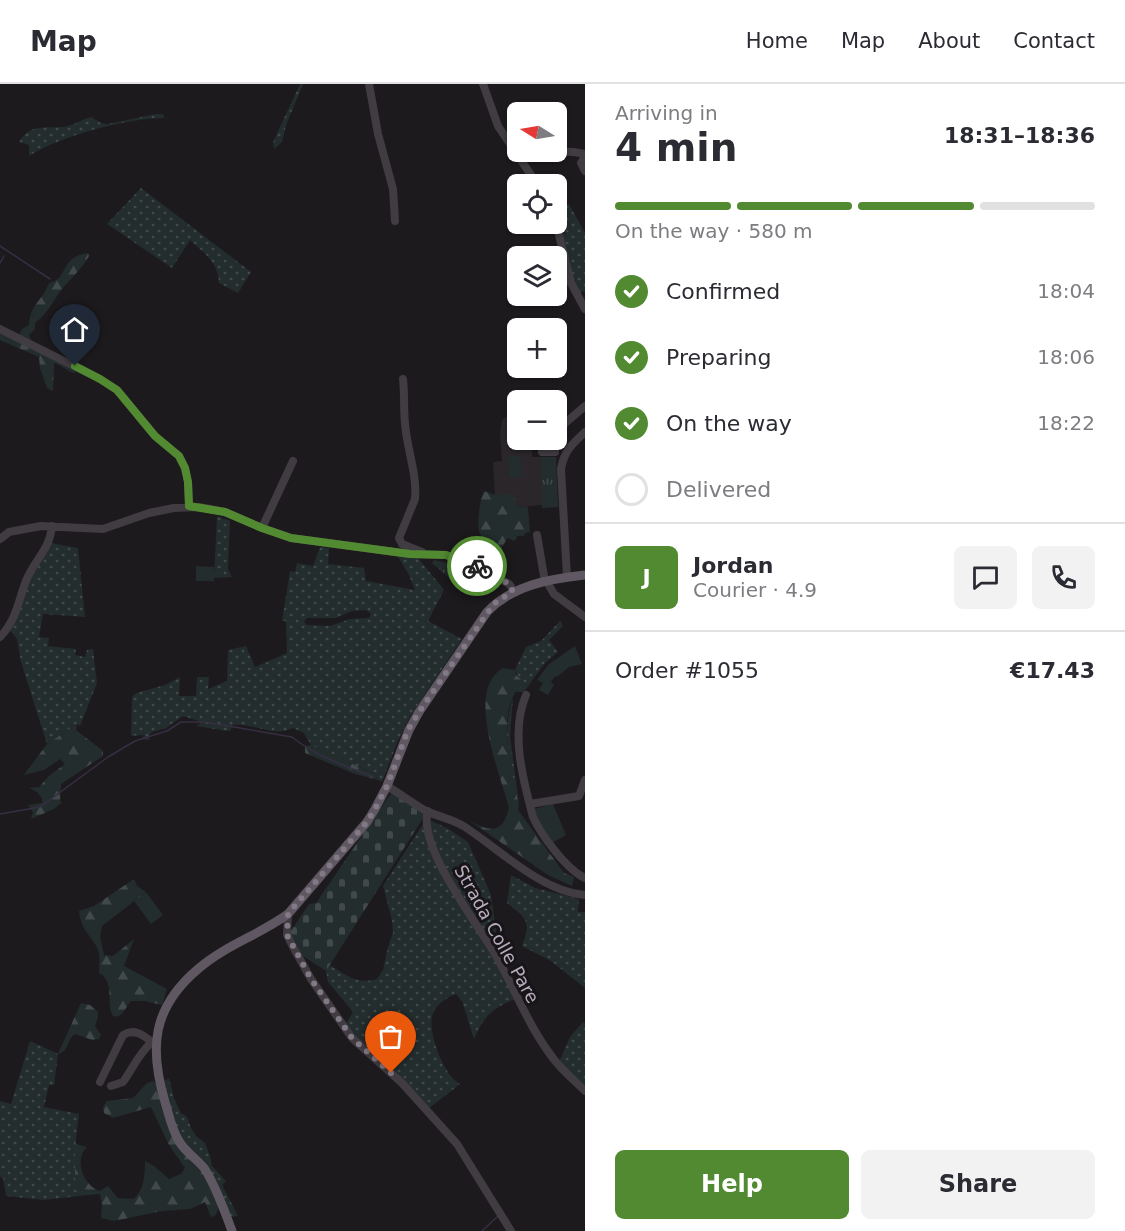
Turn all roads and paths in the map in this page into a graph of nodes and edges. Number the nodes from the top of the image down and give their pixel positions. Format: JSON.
{"nodes":[{"id":1,"x":369,"y":84,"type":"edge"},
{"id":2,"x":483,"y":84,"type":"edge"},
{"id":3,"x":507,"y":139,"type":"edge"},
{"id":4,"x":567,"y":155,"type":"edge"},
{"id":5,"x":582,"y":156,"type":"edge"},
{"id":6,"x":585,"y":171,"type":"edge"},
{"id":7,"x":395,"y":221,"type":"dead end"},
{"id":8,"x":559,"y":234,"type":"edge"},
{"id":9,"x":585,"y":309,"type":"edge"},
{"id":10,"x":0,"y":329,"type":"edge"},
{"id":11,"x":403,"y":379,"type":"dead end"},
{"id":12,"x":585,"y":406,"type":"edge"},
{"id":13,"x":567,"y":422,"type":"edge"},
{"id":14,"x":585,"y":432,"type":"edge"},
{"id":15,"x":543,"y":450,"type":"edge"},
{"id":16,"x":555,"y":452,"type":"joint"},
{"id":17,"x":563,"y":456,"type":"junction"},
{"id":18,"x":293,"y":461,"type":"dead end"},
{"id":19,"x":189,"y":506,"type":"junction"},
{"id":20,"x":52,"y":526,"type":"junction"},
{"id":21,"x":262,"y":528,"type":"junction"},
{"id":22,"x":537,"y":535,"type":"dead end"},
{"id":23,"x":0,"y":539,"type":"edge"},
{"id":24,"x":426,"y":554,"type":"junction"},
{"id":25,"x":585,"y":575,"type":"edge"},
{"id":26,"x":567,"y":577,"type":"junction"},
{"id":27,"x":546,"y":582,"type":"junction"},
{"id":28,"x":512,"y":592,"type":"junction"},
{"id":29,"x":585,"y":617,"type":"edge"},
{"id":30,"x":0,"y":637,"type":"edge"},
{"id":31,"x":526,"y":694,"type":"dead end"},
{"id":32,"x":585,"y":780,"type":"edge"},
{"id":33,"x":387,"y":786,"type":"junction"},
{"id":34,"x":527,"y":801,"type":"junction"},
{"id":35,"x":428,"y":811,"type":"junction"},
{"id":36,"x":585,"y":878,"type":"edge"},
{"id":37,"x":585,"y":895,"type":"edge"},
{"id":38,"x":288,"y":914,"type":"junction"},
{"id":39,"x":153,"y":1042,"type":"junction"},
{"id":40,"x":100,"y":1082,"type":"dead end"},
{"id":41,"x":111,"y":1086,"type":"dead end"},
{"id":42,"x":585,"y":1091,"type":"edge"},
{"id":43,"x":232,"y":1231,"type":"edge"},
{"id":44,"x":511,"y":1231,"type":"edge"}],
"edges":[{"from":1,"to":7,"type":"street"},
{"from":2,"to":3,"type":"street"},
{"from":4,"to":5,"type":"street"},
{"from":5,"to":6,"type":"street"},
{"from":8,"to":9,"type":"street"},
{"from":10,"to":19,"type":"street"},
{"from":11,"to":24,"type":"street"},
{"from":12,"to":13,"type":"street"},
{"from":14,"to":17,"type":"street"},
{"from":15,"to":16,"type":"street"},
{"from":16,"to":17,"type":"street"},
{"from":17,"to":26,"type":"street"},
{"from":18,"to":21,"type":"street"},
{"from":19,"to":20,"type":"street"},
{"from":19,"to":21,"type":"street"},
{"from":20,"to":23,"type":"street"},
{"from":20,"to":30,"type":"street"},
{"from":21,"to":24,"type":"street"},
{"from":22,"to":27,"type":"street"},
{"from":24,"to":28,"type":"street"},
{"from":25,"to":26,"type":"main road"},
{"from":26,"to":27,"type":"main road"},
{"from":27,"to":28,"type":"main road"},
{"from":27,"to":29,"type":"street"},
{"from":28,"to":33,"type":"main road"},
{"from":31,"to":34,"type":"street"},
{"from":32,"to":34,"type":"street"},
{"from":33,"to":35,"type":"street"},
{"from":33,"to":38,"type":"main road"},
{"from":34,"to":36,"type":"street"},
{"from":35,"to":37,"type":"street"},
{"from":35,"to":42,"type":"street","name":"Strada Colle Pare"},
{"from":38,"to":39,"type":"main road"},
{"from":38,"to":44,"type":"street"},
{"from":39,"to":40,"type":"street"},
{"from":39,"to":41,"type":"street"},
{"from":39,"to":43,"type":"main road"}]}
